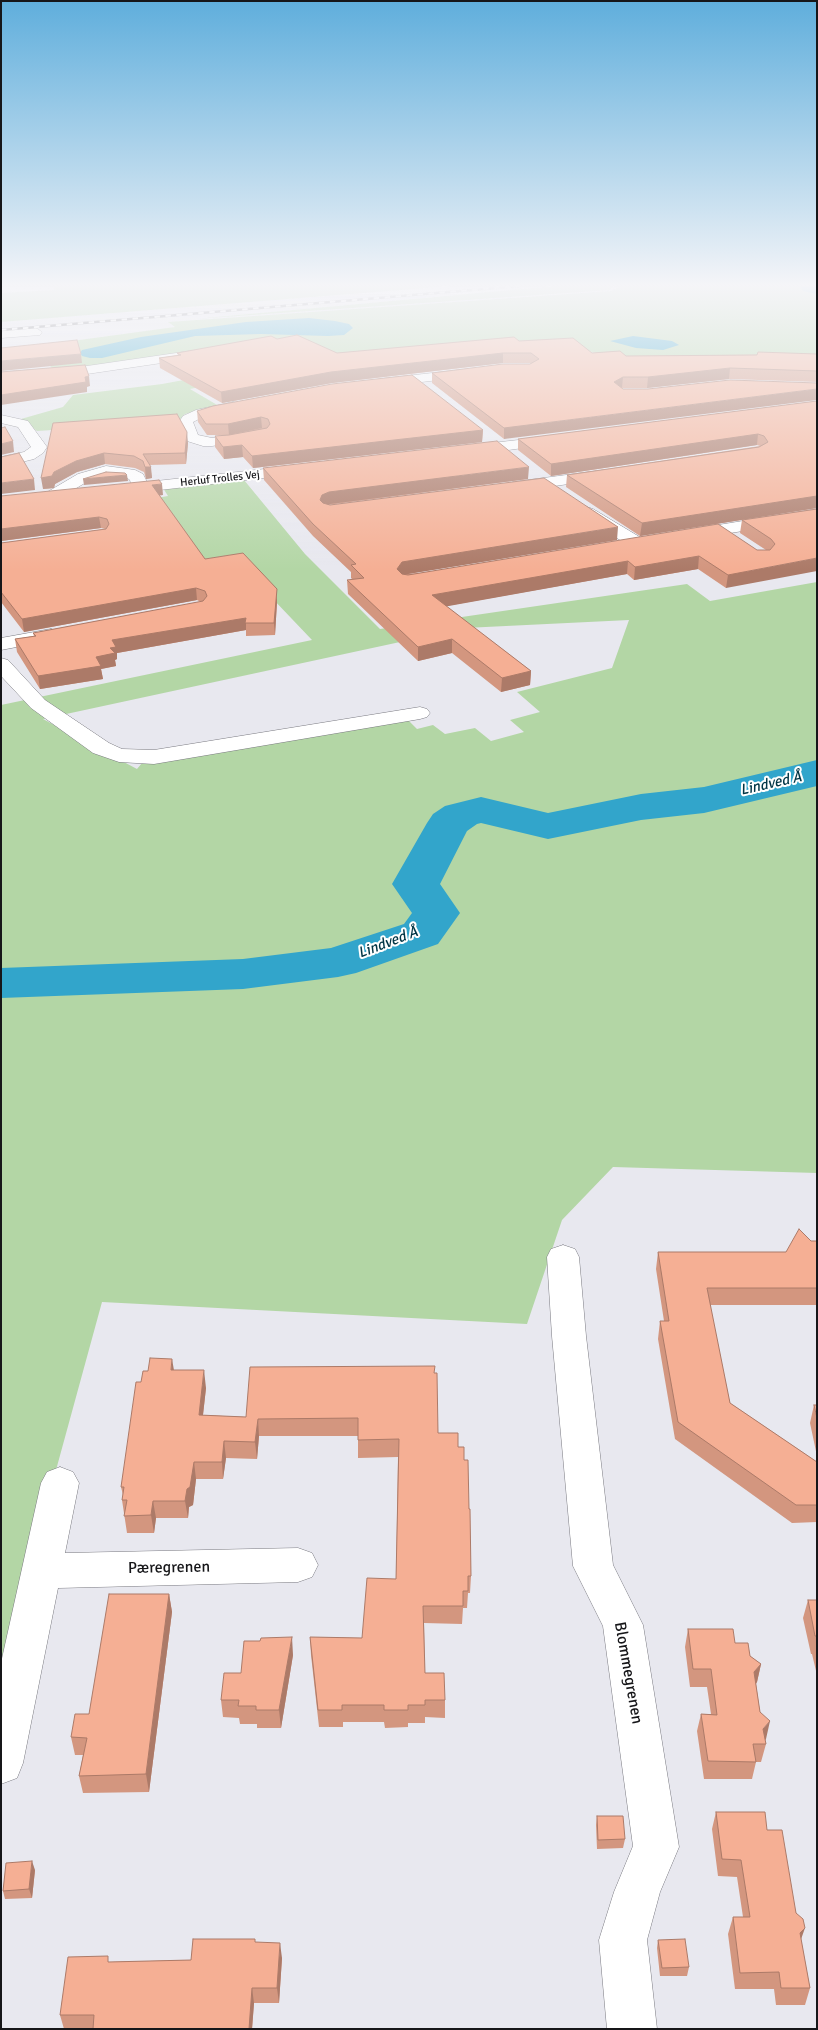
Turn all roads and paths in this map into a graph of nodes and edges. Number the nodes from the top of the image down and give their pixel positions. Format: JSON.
{"nodes":[{"id":1,"x":394,"y":381,"type":"edge"},
{"id":2,"x":417,"y":381,"type":"edge"},
{"id":3,"x":370,"y":384,"type":"edge"},
{"id":4,"x":431,"y":392,"type":"edge"},
{"id":5,"x":249,"y":403,"type":"edge"},
{"id":6,"x":1,"y":419,"type":"edge"},
{"id":7,"x":481,"y":432,"type":"edge"},
{"id":8,"x":262,"y":434,"type":"edge"},
{"id":9,"x":566,"y":438,"type":"edge"},
{"id":10,"x":499,"y":447,"type":"junction"},
{"id":11,"x":451,"y":453,"type":"edge"},
{"id":12,"x":517,"y":461,"type":"edge"},
{"id":13,"x":1,"y":462,"type":"edge"},
{"id":14,"x":316,"y":468,"type":"edge"},
{"id":15,"x":532,"y":472,"type":"dead end"},
{"id":16,"x":622,"y":472,"type":"edge"},
{"id":17,"x":547,"y":483,"type":"junction"},
{"id":18,"x":138,"y":488,"type":"junction"},
{"id":19,"x":502,"y":489,"type":"edge"},
{"id":20,"x":109,"y":491,"type":"edge"},
{"id":21,"x":89,"y":493,"type":"edge"},
{"id":22,"x":50,"y":496,"type":"junction"},
{"id":23,"x":31,"y":498,"type":"edge"},
{"id":24,"x":817,"y":514,"type":"edge"},
{"id":25,"x":720,"y":530,"type":"junction"},
{"id":26,"x":674,"y":537,"type":"edge"},
{"id":27,"x":655,"y":540,"type":"edge"},
{"id":28,"x":739,"y":542,"type":"edge"},
{"id":29,"x":637,"y":543,"type":"junction"},
{"id":30,"x":614,"y":547,"type":"edge"},
{"id":31,"x":70,"y":631,"type":"edge"},
{"id":32,"x":1,"y":644,"type":"edge"},
{"id":33,"x":1,"y":664,"type":"edge"},
{"id":34,"x":420,"y":713,"type":"dead end"},
{"id":35,"x":563,"y":1257,"type":"dead end"},
{"id":36,"x":60,"y":1483,"type":"dead end"},
{"id":37,"x":298,"y":1565,"type":"dead end"},
{"id":38,"x":40,"y":1571,"type":"junction"},
{"id":39,"x":1,"y":1763,"type":"edge"},
{"id":40,"x":632,"y":2029,"type":"edge"}],
"edges":[{"from":1,"to":3,"type":"street"},
{"from":2,"to":4,"type":"street"},
{"from":5,"to":8,"type":"street"},
{"from":6,"to":13,"type":"street"},
{"from":7,"to":10,"type":"street"},
{"from":9,"to":10,"type":"street"},
{"from":10,"to":11,"type":"street"},
{"from":10,"to":12,"type":"street"},
{"from":14,"to":18,"type":"street","name":"Herluf Trolles Vej"},
{"from":15,"to":17,"type":"street"},
{"from":16,"to":17,"type":"street"},
{"from":17,"to":19,"type":"street"},
{"from":17,"to":29,"type":"street"},
{"from":18,"to":20,"type":"street","name":"Herluf Trolles Vej"},
{"from":18,"to":22,"type":"street"},
{"from":21,"to":22,"type":"street"},
{"from":22,"to":23,"type":"street"},
{"from":24,"to":25,"type":"street"},
{"from":25,"to":26,"type":"street"},
{"from":25,"to":28,"type":"street"},
{"from":27,"to":29,"type":"street"},
{"from":29,"to":30,"type":"street"},
{"from":31,"to":32,"type":"street"},
{"from":33,"to":34,"type":"street"},
{"from":35,"to":40,"type":"street","name":"Blommegrenen"},
{"from":36,"to":38,"type":"street"},
{"from":37,"to":38,"type":"street","name":"Pæregrenen"},
{"from":38,"to":39,"type":"street"}]}
